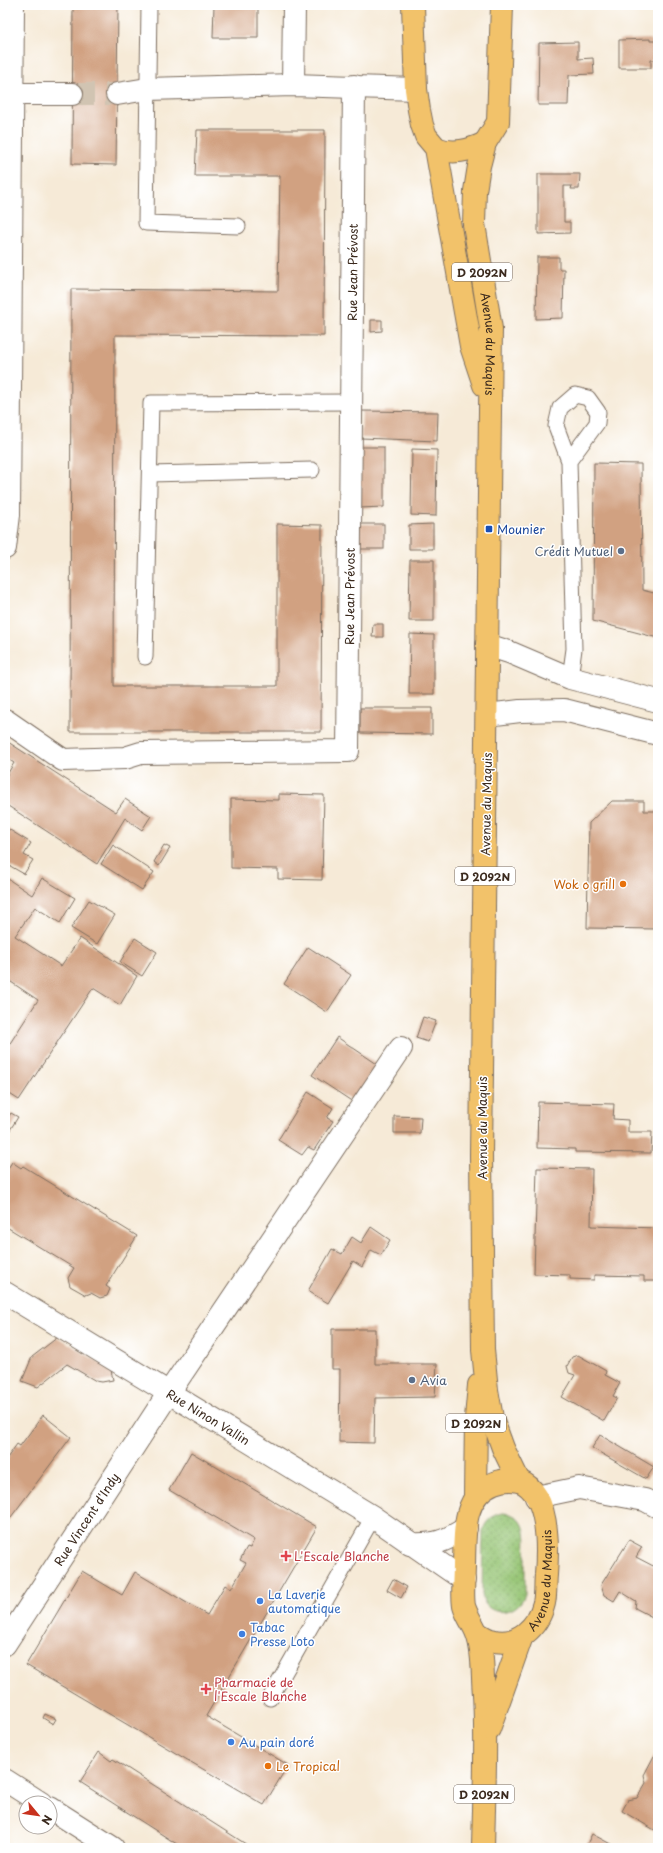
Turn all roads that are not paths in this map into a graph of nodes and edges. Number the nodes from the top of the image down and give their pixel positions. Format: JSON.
{"nodes":[{"id":1,"x":14,"y":5,"type":"edge"},
{"id":2,"x":149,"y":5,"type":"edge"},
{"id":3,"x":294,"y":5,"type":"edge"},
{"id":4,"x":413,"y":5,"type":"edge"},
{"id":5,"x":502,"y":5,"type":"edge"},
{"id":6,"x":293,"y":85,"type":"junction"},
{"id":7,"x":354,"y":86,"type":"junction"},
{"id":8,"x":147,"y":89,"type":"junction"},
{"id":9,"x":416,"y":89,"type":"junction"},
{"id":10,"x":13,"y":94,"type":"junction"},
{"id":11,"x":72,"y":94,"type":"tunnel mouth"},
{"id":12,"x":117,"y":94,"type":"tunnel mouth"},
{"id":13,"x":485,"y":143,"type":"junction"},
{"id":14,"x":436,"y":148,"type":"junction"},
{"id":15,"x":238,"y":226,"type":"dead end"},
{"id":16,"x":8,"y":264,"type":"edge"},
{"id":17,"x":351,"y":402,"type":"junction"},
{"id":18,"x":489,"y":402,"type":"junction"},
{"id":19,"x":569,"y":461,"type":"dead end"},
{"id":20,"x":312,"y":470,"type":"dead end"},
{"id":21,"x":150,"y":474,"type":"junction"},
{"id":22,"x":5,"y":548,"type":"edge"},
{"id":23,"x":487,"y":645,"type":"junction"},
{"id":24,"x":145,"y":656,"type":"dead end"},
{"id":25,"x":570,"y":678,"type":"junction"},
{"id":26,"x":658,"y":701,"type":"edge"},
{"id":27,"x":564,"y":710,"type":"junction"},
{"id":28,"x":487,"y":715,"type":"junction"},
{"id":29,"x":5,"y":720,"type":"edge"},
{"id":30,"x":658,"y":734,"type":"edge"},
{"id":31,"x":401,"y":1048,"type":"dead end"},
{"id":32,"x":5,"y":1293,"type":"edge"},
{"id":33,"x":483,"y":1350,"type":"junction"},
{"id":34,"x":168,"y":1394,"type":"junction"},
{"id":35,"x":519,"y":1481,"type":"junction"},
{"id":36,"x":475,"y":1496,"type":"junction"},
{"id":37,"x":536,"y":1497,"type":"junction"},
{"id":38,"x":658,"y":1507,"type":"edge"},
{"id":39,"x":374,"y":1517,"type":"junction"},
{"id":40,"x":466,"y":1528,"type":"junction"},
{"id":41,"x":410,"y":1544,"type":"junction"},
{"id":42,"x":464,"y":1580,"type":"junction"},
{"id":43,"x":477,"y":1633,"type":"junction"},
{"id":44,"x":522,"y":1636,"type":"junction"},
{"id":45,"x":5,"y":1644,"type":"edge"},
{"id":46,"x":270,"y":1698,"type":"dead end"},
{"id":47,"x":484,"y":1740,"type":"junction"},
{"id":48,"x":5,"y":1780,"type":"edge"},
{"id":49,"x":28,"y":1795,"type":"edge"},
{"id":50,"x":58,"y":1813,"type":"edge"},
{"id":51,"x":113,"y":1848,"type":"edge"},
{"id":52,"x":483,"y":1848,"type":"edge"}],
"edges":[{"from":1,"to":10,"type":"street"},
{"from":2,"to":8,"type":"lane"},
{"from":3,"to":6,"type":"street"},
{"from":4,"to":9,"type":"main road","name":"Avenue du Maquis"},
{"from":5,"to":13,"type":"main road","name":"Avenue du Maquis"},
{"from":6,"to":7,"type":"street"},
{"from":6,"to":8,"type":"street"},
{"from":7,"to":9,"type":"street"},
{"from":7,"to":17,"type":"street","name":"Rue Jean Prévost"},
{"from":8,"to":12,"type":"street"},
{"from":8,"to":15,"type":"lane"},
{"from":9,"to":14,"type":"main road","name":"Avenue du Maquis"},
{"from":10,"to":11,"type":"street"},
{"from":10,"to":16,"type":"street"},
{"from":13,"to":14,"type":"main road"},
{"from":13,"to":18,"type":"main road","name":"Avenue du Maquis","number":"D 2092N"},
{"from":14,"to":18,"type":"main road","name":"Avenue du Maquis","number":"D 2092N"},
{"from":16,"to":22,"type":"street"},
{"from":17,"to":21,"type":"lane"},
{"from":17,"to":29,"type":"street","name":"Rue Jean Prévost"},
{"from":18,"to":23,"type":"main road","name":"Avenue du Maquis","number":"D 2092N"},
{"from":19,"to":25,"type":"lane"},
{"from":20,"to":21,"type":"lane"},
{"from":21,"to":24,"type":"lane"},
{"from":23,"to":25,"type":"street"},
{"from":23,"to":28,"type":"main road","name":"Avenue du Maquis","number":"D 2092N"},
{"from":25,"to":26,"type":"street"},
{"from":25,"to":27,"type":"street"},
{"from":27,"to":28,"type":"street"},
{"from":27,"to":30,"type":"street"},
{"from":28,"to":33,"type":"main road","name":"Avenue du Maquis","number":"D 2092N"},
{"from":31,"to":34,"type":"street","name":"Rue Vincent d'Indy"},
{"from":32,"to":34,"type":"street","name":"Rue Ninon Vallin"},
{"from":33,"to":35,"type":"main road","name":"Avenue du Maquis","number":"D 2092N"},
{"from":33,"to":36,"type":"main road","name":"Avenue du Maquis","number":"D 2092N"},
{"from":34,"to":39,"type":"street","name":"Rue Ninon Vallin"},
{"from":34,"to":45,"type":"street","name":"Rue Vincent d'Indy"},
{"from":35,"to":36,"type":"main road"},
{"from":35,"to":37,"type":"main road","name":"Avenue du Maquis"},
{"from":36,"to":40,"type":"main road","name":"Avenue du Maquis"},
{"from":37,"to":38,"type":"street"},
{"from":37,"to":44,"type":"main road","name":"Avenue du Maquis"},
{"from":39,"to":41,"type":"street","name":"Rue Ninon Vallin"},
{"from":39,"to":46,"type":"lane"},
{"from":40,"to":41,"type":"street"},
{"from":40,"to":42,"type":"main road","name":"Avenue du Maquis"},
{"from":41,"to":42,"type":"street","name":"Rue Ninon Vallin"},
{"from":42,"to":43,"type":"main road","name":"Avenue du Maquis"},
{"from":43,"to":44,"type":"main road","name":"Avenue du Maquis"},
{"from":43,"to":47,"type":"main road","name":"Avenue du Maquis","number":"D 2092N"},
{"from":44,"to":47,"type":"main road","name":"Avenue du Maquis","number":"D 2092N"},
{"from":47,"to":52,"type":"main road","name":"Avenue du Maquis","number":"D 2092N"},
{"from":48,"to":49,"type":"street"},
{"from":50,"to":51,"type":"street"}]}
